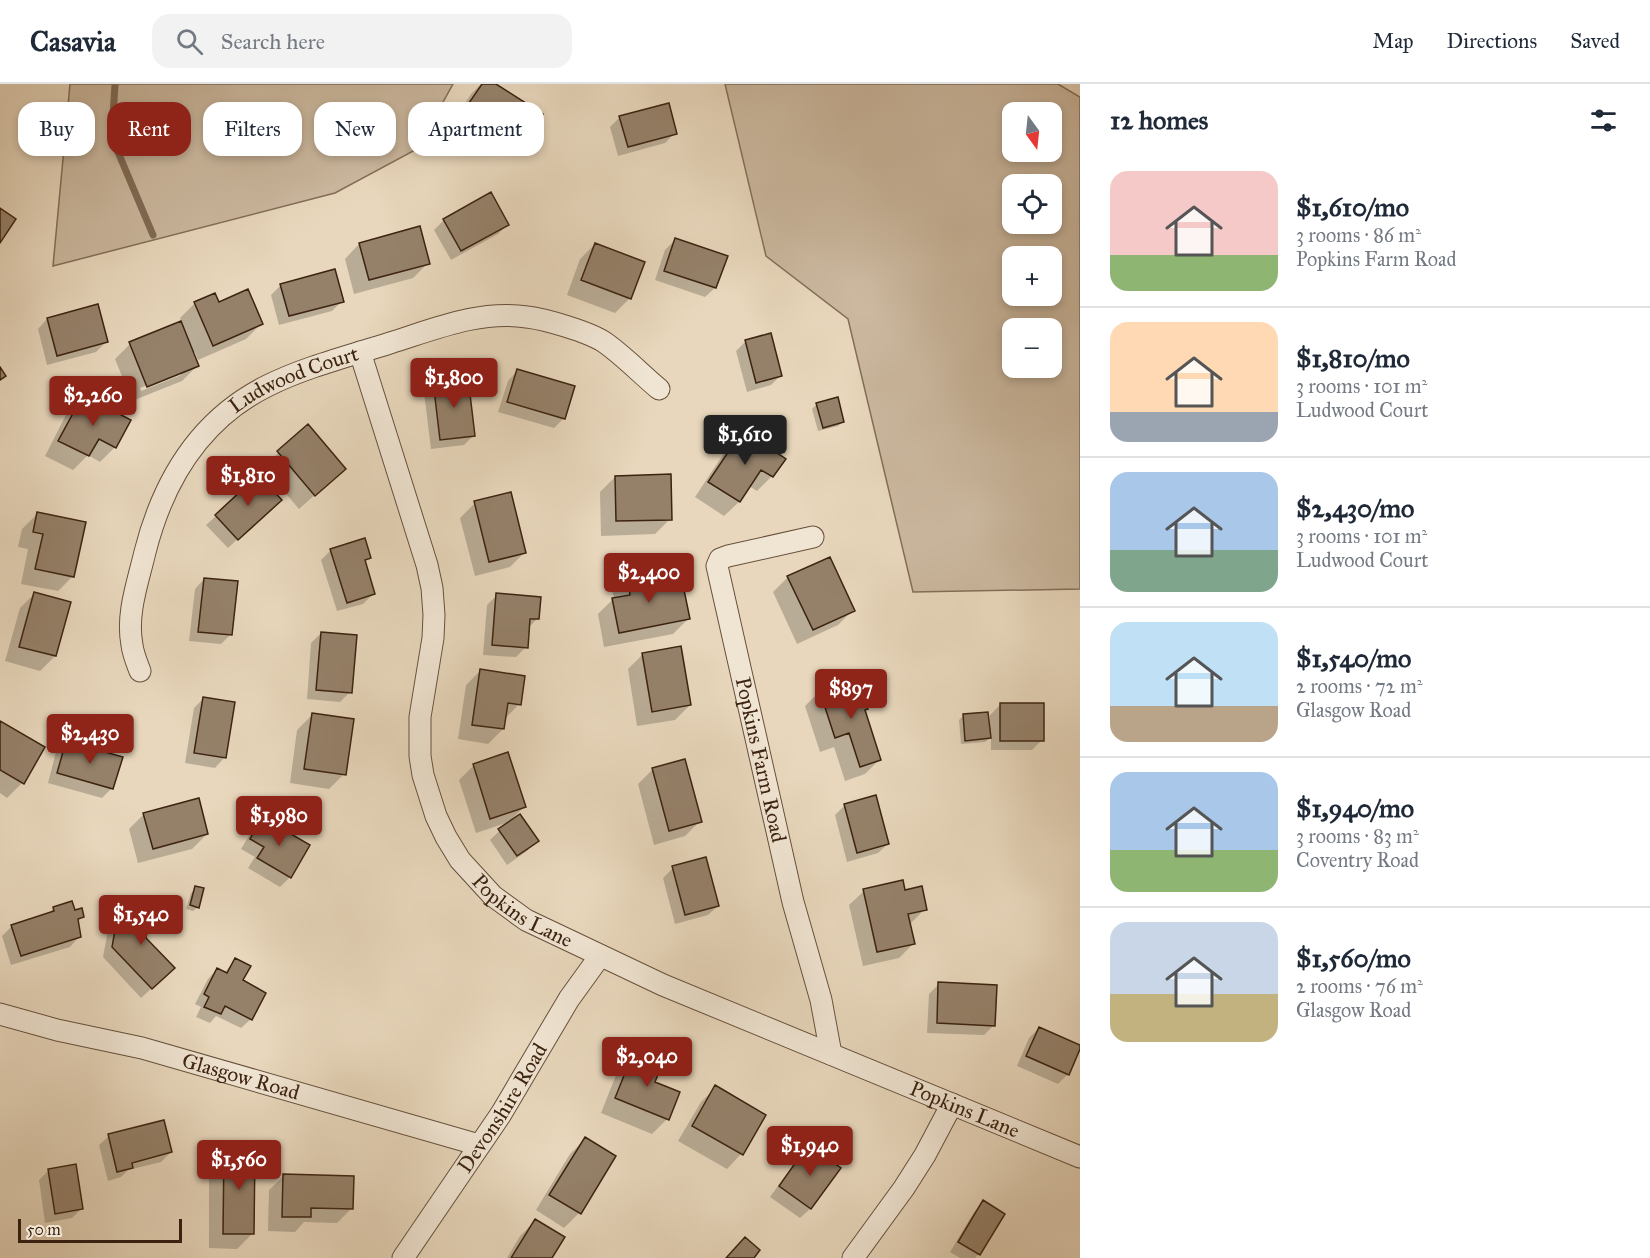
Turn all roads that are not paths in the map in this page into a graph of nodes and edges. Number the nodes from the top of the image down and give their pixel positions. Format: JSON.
{"nodes":[{"id":1,"x":360,"y":352,"type":"junction"},
{"id":2,"x":659,"y":389,"type":"dead end"},
{"id":3,"x":813,"y":537,"type":"dead end"},
{"id":4,"x":140,"y":672,"type":"dead end"},
{"id":5,"x":600,"y":956,"type":"junction"},
{"id":6,"x":0,"y":1014,"type":"edge"},
{"id":7,"x":831,"y":1053,"type":"junction"},
{"id":8,"x":952,"y":1104,"type":"junction"},
{"id":9,"x":479,"y":1145,"type":"junction"},
{"id":10,"x":1080,"y":1157,"type":"edge"},
{"id":11,"x":403,"y":1258,"type":"edge"},
{"id":12,"x":853,"y":1258,"type":"edge"}],
"edges":[{"from":1,"to":2,"type":"street","name":"Ludwood Court"},
{"from":1,"to":4,"type":"street","name":"Ludwood Court"},
{"from":1,"to":5,"type":"street","name":"Popkins Lane"},
{"from":3,"to":7,"type":"street","name":"Popkins Farm Road"},
{"from":5,"to":7,"type":"street","name":"Popkins Lane"},
{"from":5,"to":9,"type":"street","name":"Devonshire Road"},
{"from":6,"to":9,"type":"street","name":"Glasgow Road"},
{"from":7,"to":8,"type":"street","name":"Popkins Lane"},
{"from":8,"to":10,"type":"street","name":"Popkins Lane"},
{"from":8,"to":12,"type":"street"},
{"from":9,"to":11,"type":"street","name":"Devonshire Road"}]}
